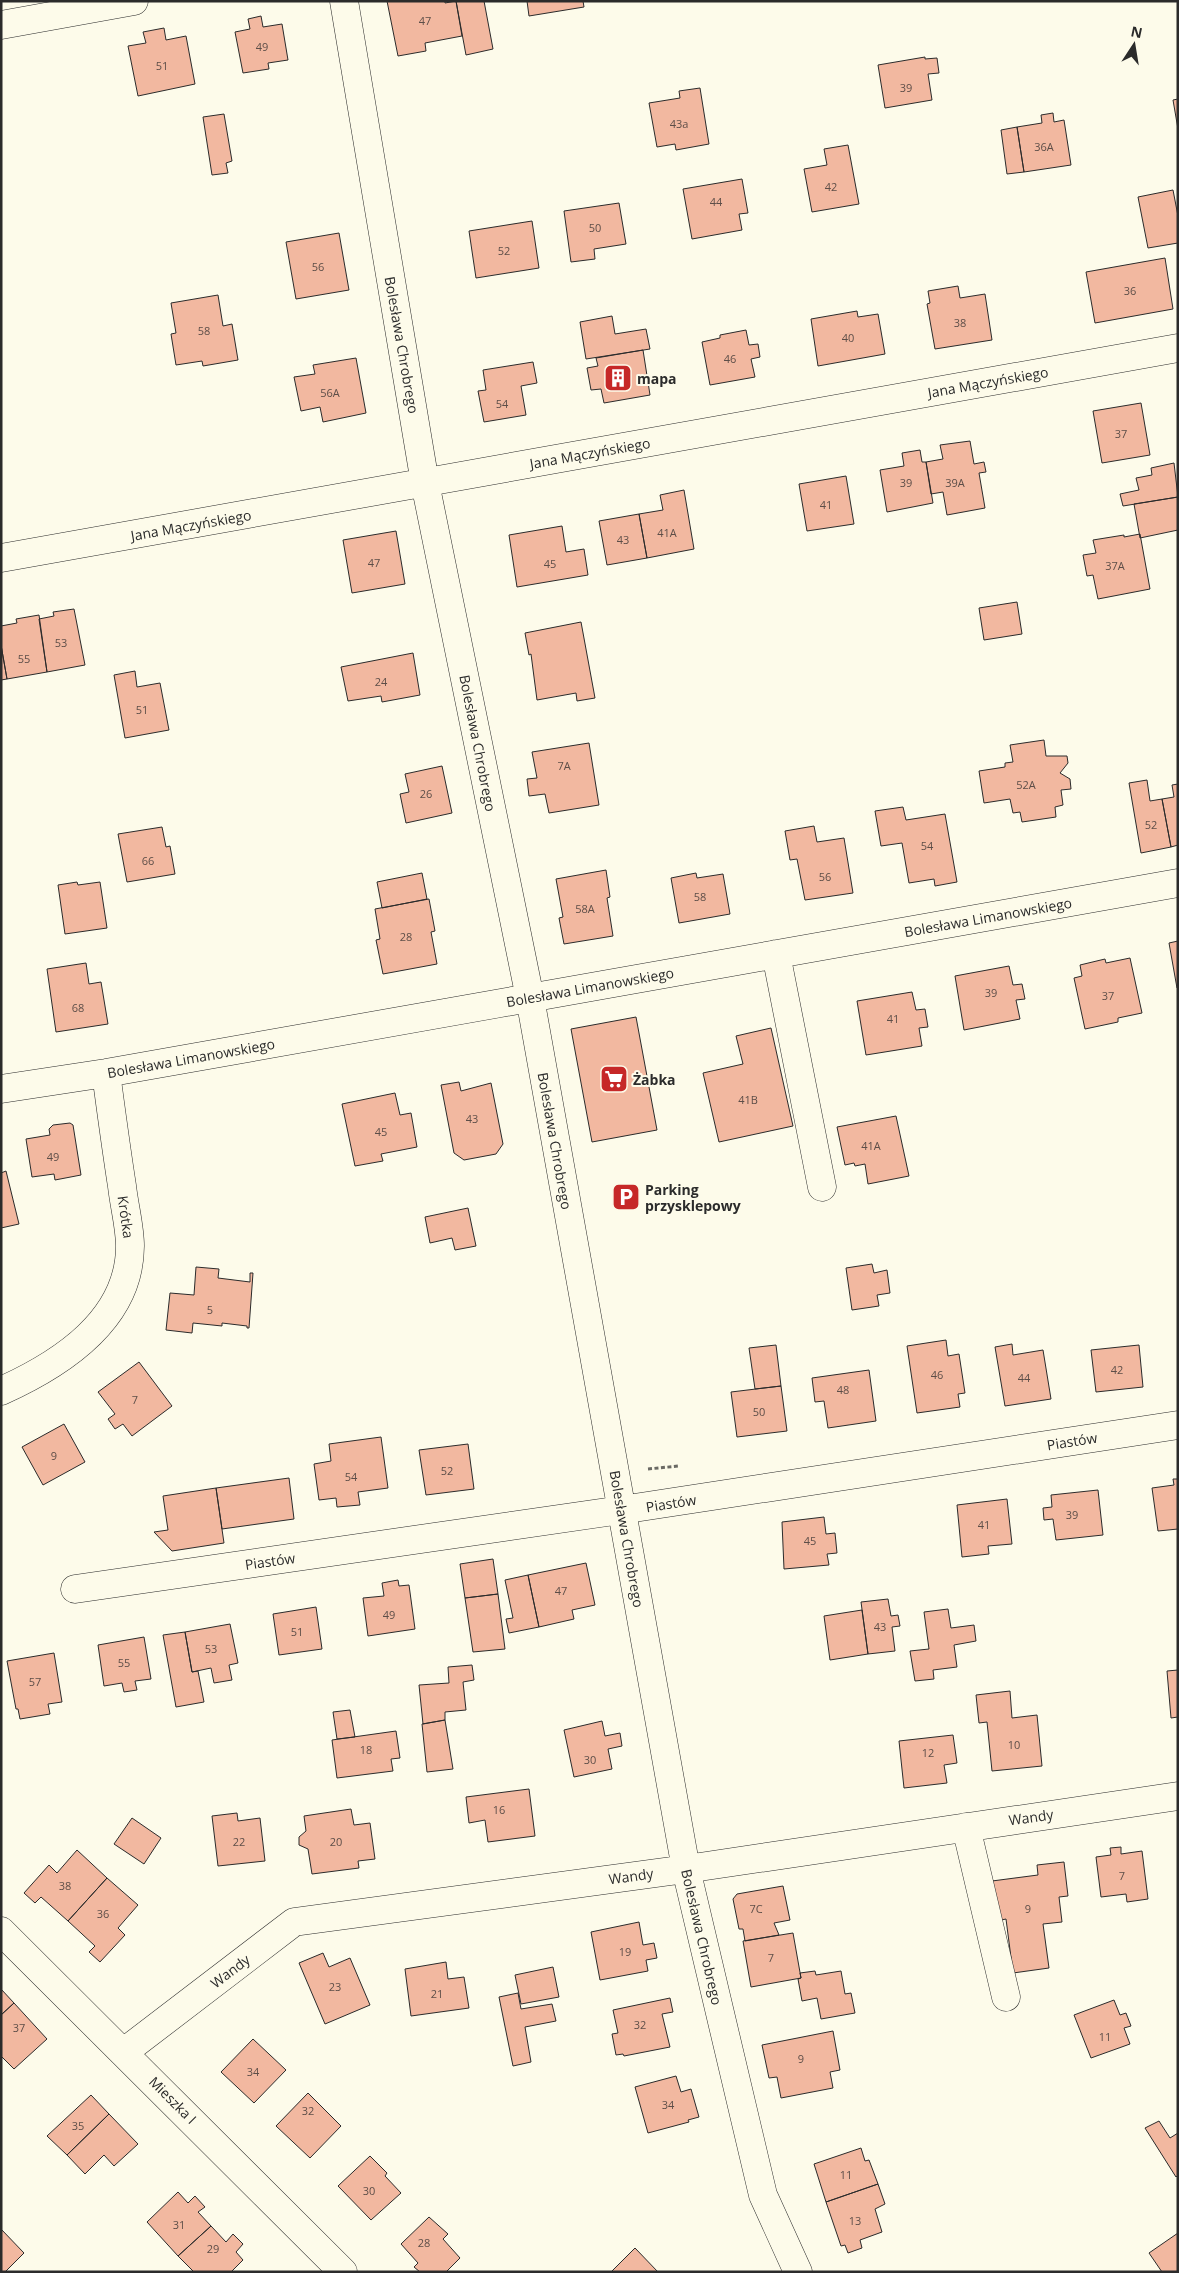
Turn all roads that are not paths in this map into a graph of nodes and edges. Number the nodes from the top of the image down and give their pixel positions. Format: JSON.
{"nodes":[{"id":1,"x":134,"y":1,"type":"edge"},
{"id":2,"x":344,"y":1,"type":"edge"},
{"id":3,"x":1,"y":24,"type":"edge"},
{"id":4,"x":1178,"y":348,"type":"edge"},
{"id":5,"x":425,"y":483,"type":"junction"},
{"id":6,"x":1,"y":558,"type":"edge"},
{"id":7,"x":1178,"y":883,"type":"edge"},
{"id":8,"x":776,"y":954,"type":"junction"},
{"id":9,"x":530,"y":998,"type":"junction"},
{"id":10,"x":106,"y":1073,"type":"junction"},
{"id":11,"x":1,"y":1089,"type":"edge"},
{"id":12,"x":822,"y":1188,"type":"dead end"},
{"id":13,"x":1,"y":1391,"type":"edge"},
{"id":14,"x":1178,"y":1425,"type":"edge"},
{"id":15,"x":621,"y":1510,"type":"junction"},
{"id":16,"x":75,"y":1589,"type":"dead end"},
{"id":17,"x":1178,"y":1796,"type":"edge"},
{"id":18,"x":966,"y":1827,"type":"junction"},
{"id":19,"x":686,"y":1869,"type":"junction"},
{"id":20,"x":1,"y":1931,"type":"edge"},
{"id":21,"x":1006,"y":1997,"type":"dead end"},
{"id":22,"x":124,"y":2052,"type":"junction"},
{"id":23,"x":343,"y":2272,"type":"edge"},
{"id":24,"x":798,"y":2272,"type":"edge"}],
"edges":[{"from":1,"to":3,"type":"street"},
{"from":2,"to":5,"type":"street","name":"Bolesława Chrobrego"},
{"from":4,"to":5,"type":"street","name":"Jana Mączyńskiego"},
{"from":5,"to":6,"type":"street","name":"Jana Mączyńskiego"},
{"from":5,"to":9,"type":"street","name":"Bolesława Chrobrego"},
{"from":7,"to":8,"type":"street","name":"Bolesława Limanowskiego"},
{"from":8,"to":9,"type":"street","name":"Bolesława Limanowskiego"},
{"from":8,"to":12,"type":"street"},
{"from":9,"to":10,"type":"street","name":"Bolesława Limanowskiego"},
{"from":9,"to":15,"type":"street","name":"Bolesława Chrobrego"},
{"from":10,"to":11,"type":"street","name":"Bolesława Limanowskiego"},
{"from":10,"to":13,"type":"street","name":"Krótka"},
{"from":14,"to":15,"type":"street","name":"Piastów"},
{"from":15,"to":16,"type":"street","name":"Piastów"},
{"from":15,"to":19,"type":"street","name":"Bolesława Chrobrego"},
{"from":17,"to":18,"type":"street","name":"Wandy"},
{"from":18,"to":19,"type":"street","name":"Wandy"},
{"from":18,"to":21,"type":"street"},
{"from":19,"to":22,"type":"street","name":"Wandy"},
{"from":19,"to":24,"type":"street","name":"Bolesława Chrobrego"},
{"from":20,"to":22,"type":"street","name":"Mieszka I"},
{"from":22,"to":23,"type":"street","name":"Mieszka I"}]}
